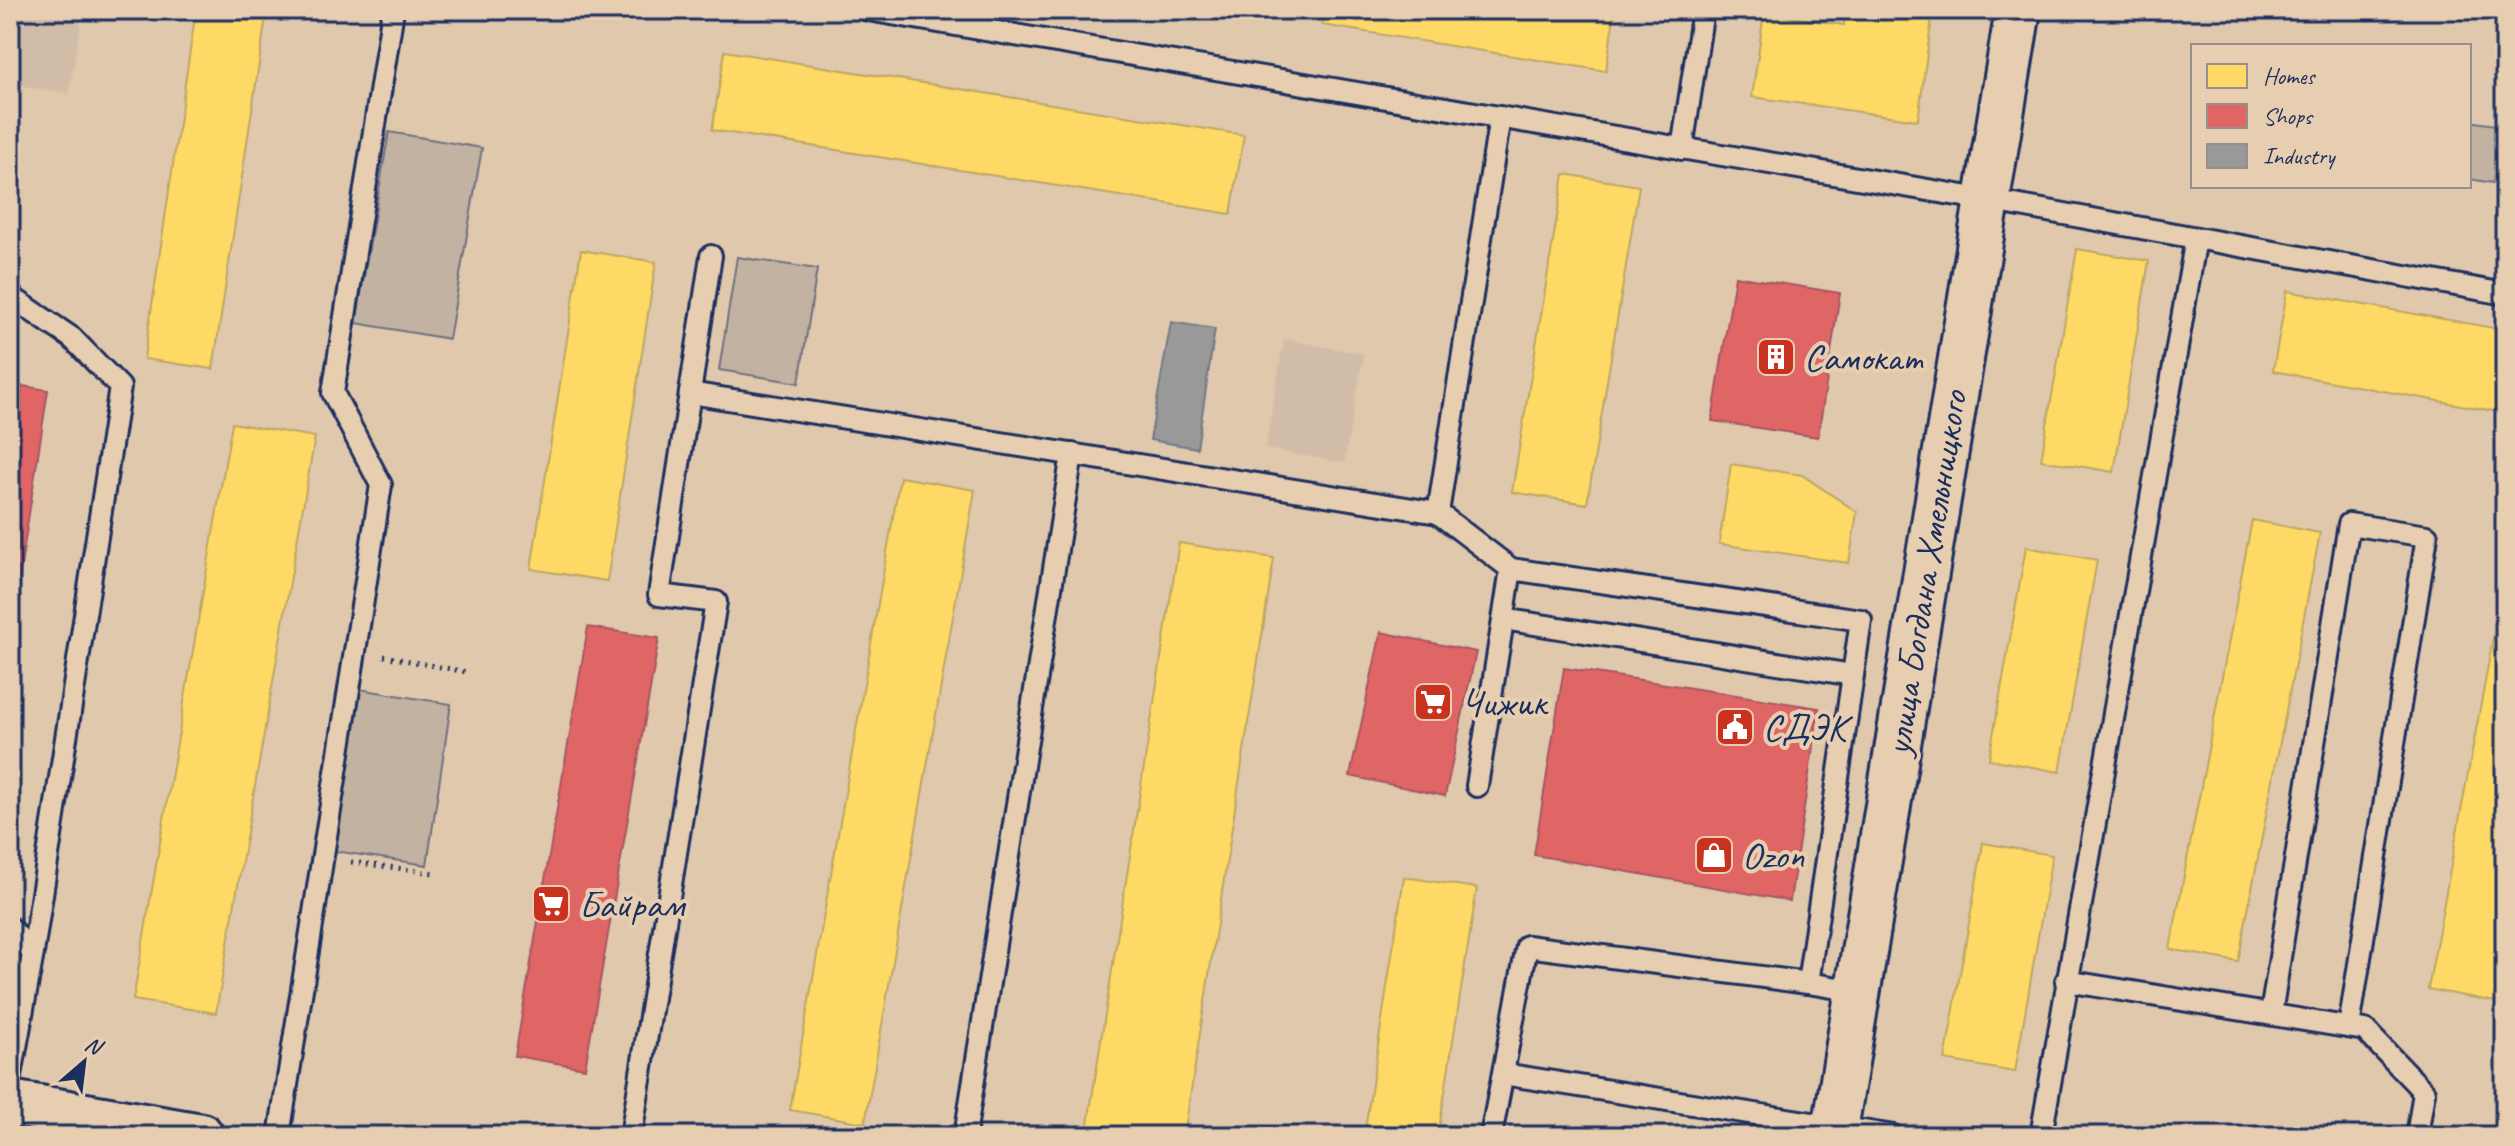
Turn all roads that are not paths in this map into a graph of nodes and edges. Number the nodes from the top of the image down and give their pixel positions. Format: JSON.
{"nodes":[{"id":1,"x":393,"y":10,"type":"edge"},
{"id":2,"x":868,"y":10,"type":"edge"},
{"id":3,"x":1703,"y":10,"type":"edge"},
{"id":4,"x":2018,"y":10,"type":"edge"},
{"id":5,"x":1500,"y":117,"type":"junction"},
{"id":6,"x":1682,"y":149,"type":"junction"},
{"id":7,"x":1987,"y":200,"type":"junction"},
{"id":8,"x":2196,"y":238,"type":"junction"},
{"id":9,"x":711,"y":256,"type":"dead end"},
{"id":10,"x":2505,"y":294,"type":"edge"},
{"id":11,"x":10,"y":296,"type":"edge"},
{"id":12,"x":690,"y":393,"type":"junction"},
{"id":13,"x":1072,"y":454,"type":"junction"},
{"id":14,"x":1438,"y":513,"type":"junction"},
{"id":15,"x":1511,"y":569,"type":"junction"},
{"id":16,"x":1503,"y":619,"type":"junction"},
{"id":17,"x":1853,"y":675,"type":"junction"},
{"id":18,"x":1477,"y":786,"type":"dead end"},
{"id":19,"x":10,"y":928,"type":"edge"},
{"id":20,"x":33,"y":953,"type":"junction"},
{"id":21,"x":2066,"y":981,"type":"junction"},
{"id":22,"x":1808,"y":983,"type":"junction"},
{"id":23,"x":1856,"y":991,"type":"junction"},
{"id":24,"x":2271,"y":1014,"type":"junction"},
{"id":25,"x":2349,"y":1027,"type":"junction"},
{"id":26,"x":1503,"y":1074,"type":"junction"},
{"id":27,"x":10,"y":1081,"type":"edge"},
{"id":28,"x":10,"y":1103,"type":"edge"},
{"id":29,"x":1834,"y":1131,"type":"edge"},
{"id":30,"x":201,"y":1136,"type":"edge"},
{"id":31,"x":279,"y":1136,"type":"edge"},
{"id":32,"x":631,"y":1136,"type":"edge"},
{"id":33,"x":965,"y":1136,"type":"edge"},
{"id":34,"x":1491,"y":1136,"type":"edge"},
{"id":35,"x":1894,"y":1136,"type":"edge"},
{"id":36,"x":2041,"y":1136,"type":"edge"},
{"id":37,"x":2417,"y":1136,"type":"edge"}],
"edges":[{"from":1,"to":31,"type":"lane"},
{"from":2,"to":5,"type":"lane"},
{"from":3,"to":6,"type":"lane"},
{"from":4,"to":7,"type":"main road","name":"улица Богдана Хмельницкого"},
{"from":5,"to":6,"type":"lane"},
{"from":5,"to":14,"type":"lane"},
{"from":6,"to":7,"type":"lane"},
{"from":7,"to":8,"type":"lane"},
{"from":7,"to":23,"type":"main road","name":"улица Богдана Хмельницкого"},
{"from":8,"to":10,"type":"lane"},
{"from":8,"to":21,"type":"lane"},
{"from":9,"to":12,"type":"lane"},
{"from":11,"to":20,"type":"lane"},
{"from":12,"to":13,"type":"lane"},
{"from":12,"to":32,"type":"lane"},
{"from":13,"to":14,"type":"lane"},
{"from":13,"to":33,"type":"lane"},
{"from":14,"to":15,"type":"lane"},
{"from":15,"to":16,"type":"lane"},
{"from":15,"to":17,"type":"lane"},
{"from":16,"to":17,"type":"lane"},
{"from":16,"to":18,"type":"lane"},
{"from":17,"to":22,"type":"lane"},
{"from":19,"to":20,"type":"lane"},
{"from":20,"to":27,"type":"lane"},
{"from":21,"to":24,"type":"lane"},
{"from":21,"to":36,"type":"lane"},
{"from":22,"to":23,"type":"lane"},
{"from":22,"to":26,"type":"lane"},
{"from":23,"to":29,"type":"main road","name":"улица Богдана Хмельницкого"},
{"from":24,"to":25,"type":"lane"},
{"from":24,"to":25,"type":"lane"},
{"from":25,"to":37,"type":"lane"},
{"from":26,"to":29,"type":"lane"},
{"from":26,"to":34,"type":"lane"},
{"from":28,"to":30,"type":"main road"},
{"from":29,"to":35,"type":"lane"}]}
